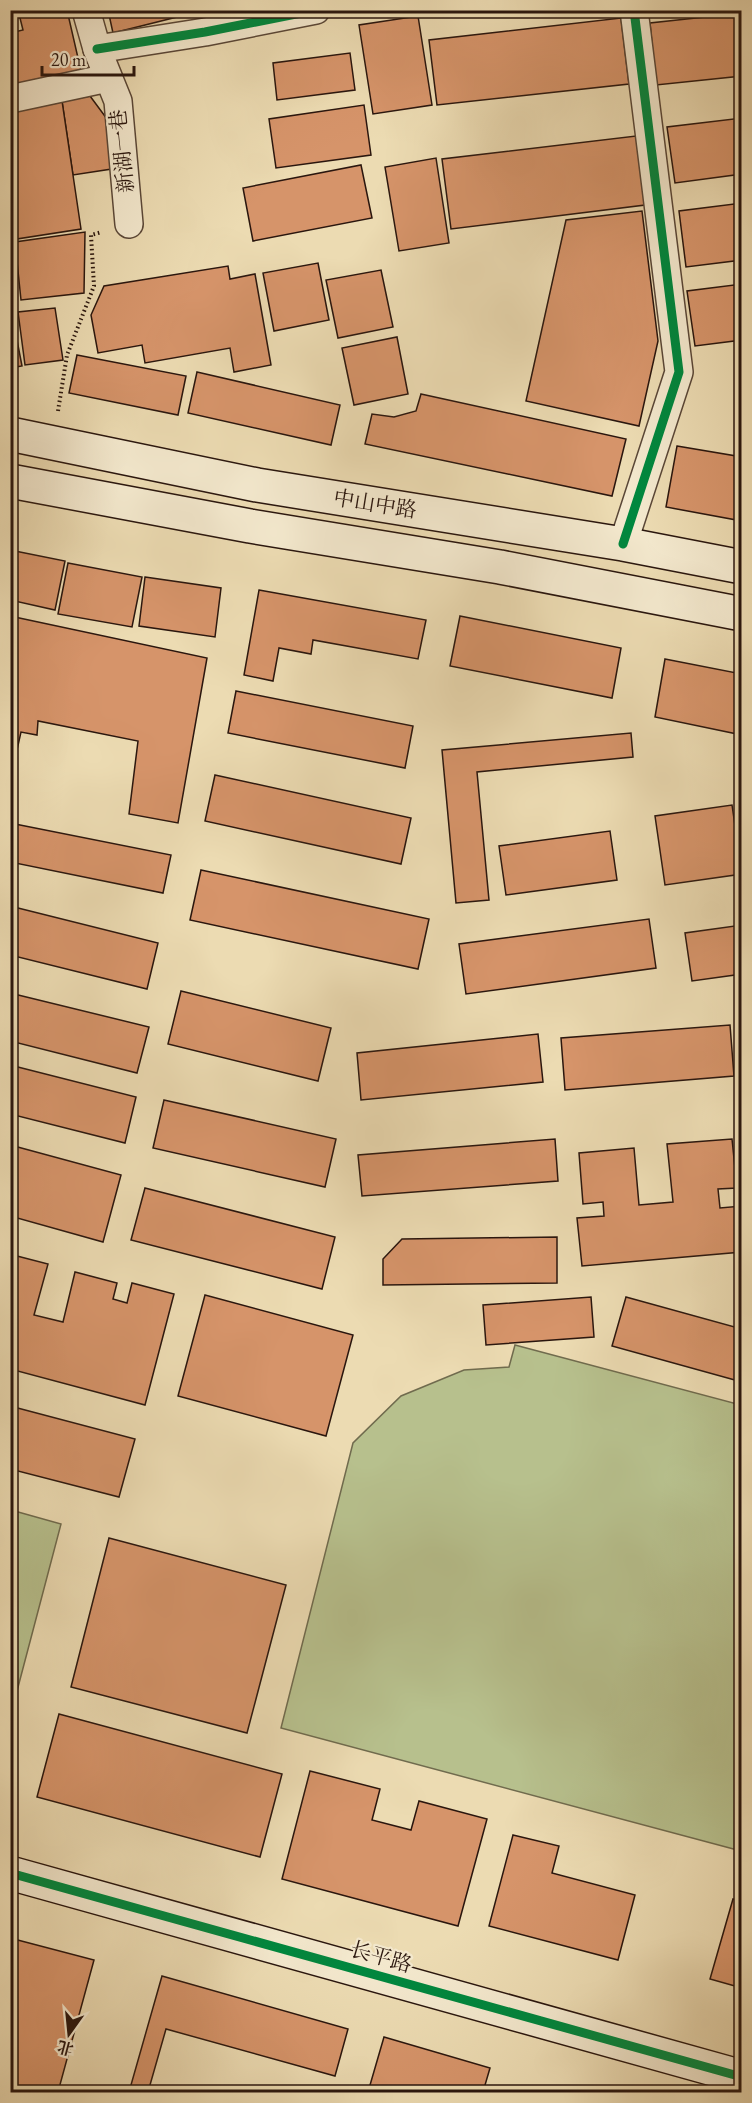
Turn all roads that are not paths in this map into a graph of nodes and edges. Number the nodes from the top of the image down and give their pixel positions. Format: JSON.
{"nodes":[{"id":1,"x":86,"y":10,"type":"edge"},
{"id":2,"x":316,"y":10,"type":"edge"},
{"id":3,"x":634,"y":10,"type":"edge"},
{"id":4,"x":97,"y":49,"type":"junction"},
{"id":5,"x":108,"y":78,"type":"junction"},
{"id":6,"x":10,"y":99,"type":"edge"},
{"id":7,"x":129,"y":224,"type":"road end"},
{"id":8,"x":10,"y":434,"type":"edge"},
{"id":9,"x":10,"y":481,"type":"edge"},
{"id":10,"x":623,"y":544,"type":"junction"},
{"id":11,"x":741,"y":567,"type":"edge"},
{"id":12,"x":741,"y":614,"type":"edge"},
{"id":13,"x":10,"y":1857,"type":"edge"},
{"id":14,"x":10,"y":1873,"type":"edge"},
{"id":15,"x":741,"y":2059,"type":"edge"},
{"id":16,"x":741,"y":2077,"type":"edge"}],
"edges":[{"from":1,"to":4,"type":"street","name":"新湖一巷"},
{"from":2,"to":4,"type":"street"},
{"from":3,"to":10,"type":"street"},
{"from":4,"to":5,"type":"street","name":"新湖一巷"},
{"from":5,"to":6,"type":"street"},
{"from":5,"to":7,"type":"street","name":"新湖一巷"},
{"from":8,"to":10,"type":"street","name":"中山中路"},
{"from":9,"to":12,"type":"street","name":"中山中路"},
{"from":10,"to":11,"type":"street","name":"中山中路"},
{"from":13,"to":15,"type":"street","name":"长平路"},
{"from":14,"to":16,"type":"street","name":"长平路"}]}
